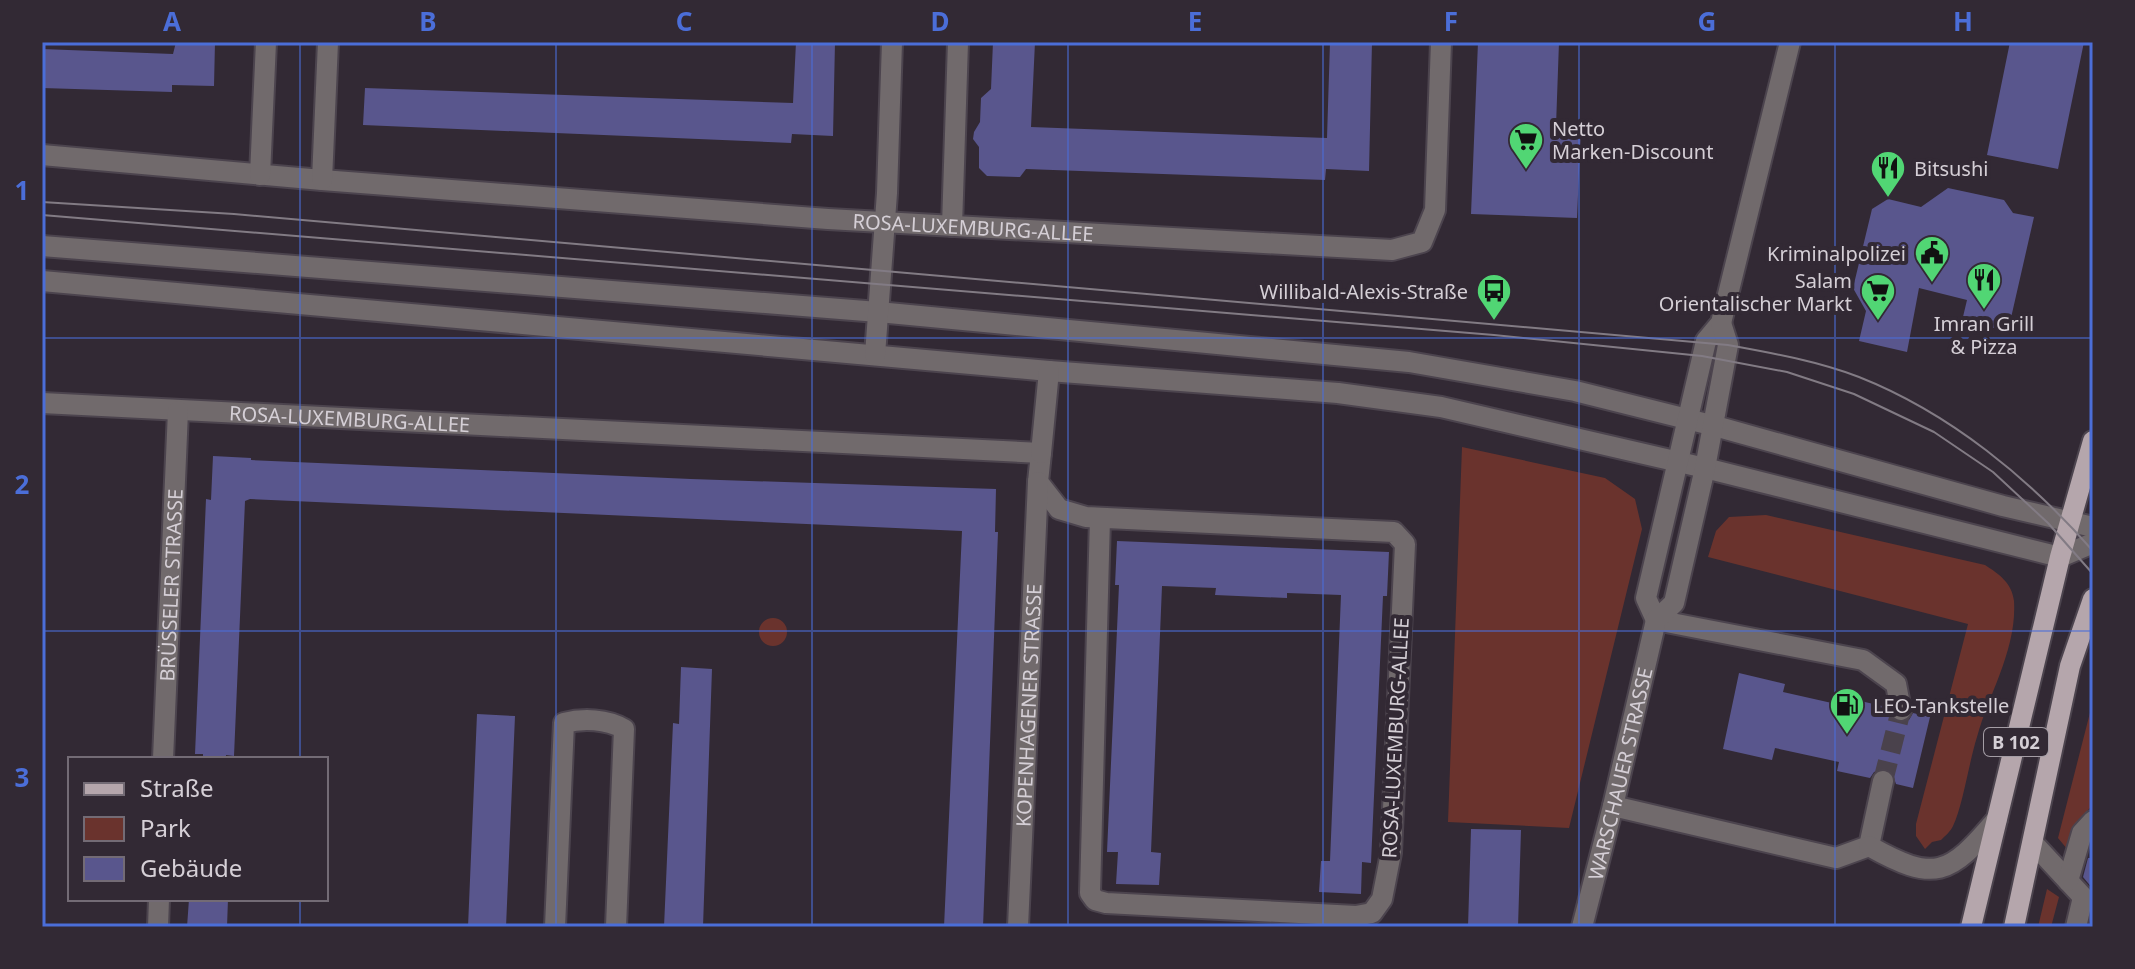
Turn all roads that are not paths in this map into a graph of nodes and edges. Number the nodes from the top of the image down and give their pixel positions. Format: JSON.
{"nodes":[{"id":1,"x":266,"y":42,"type":"edge"},
{"id":2,"x":328,"y":42,"type":"edge"},
{"id":3,"x":892,"y":42,"type":"edge"},
{"id":4,"x":958,"y":42,"type":"edge"},
{"id":5,"x":1441,"y":42,"type":"edge"},
{"id":6,"x":1790,"y":42,"type":"edge"},
{"id":7,"x":42,"y":155,"type":"edge"},
{"id":8,"x":260,"y":175,"type":"junction"},
{"id":9,"x":322,"y":180,"type":"junction"},
{"id":10,"x":885,"y":223,"type":"junction"},
{"id":11,"x":952,"y":226,"type":"junction"},
{"id":12,"x":42,"y":246,"type":"edge"},
{"id":13,"x":42,"y":281,"type":"edge"},
{"id":14,"x":878,"y":312,"type":"junction"},
{"id":15,"x":1721,"y":323,"type":"junction"},
{"id":16,"x":875,"y":355,"type":"junction"},
{"id":17,"x":1049,"y":371,"type":"junction"},
{"id":18,"x":42,"y":403,"type":"edge"},
{"id":19,"x":178,"y":411,"type":"junction"},
{"id":20,"x":1687,"y":419,"type":"junction"},
{"id":21,"x":1715,"y":426,"type":"junction"},
{"id":22,"x":2093,"y":441,"type":"edge"},
{"id":23,"x":1041,"y":453,"type":"junction"},
{"id":24,"x":1676,"y":461,"type":"junction"},
{"id":25,"x":1705,"y":468,"type":"junction"},
{"id":26,"x":1038,"y":482,"type":"junction"},
{"id":27,"x":1100,"y":518,"type":"junction"},
{"id":28,"x":2072,"y":521,"type":"junction"},
{"id":29,"x":2093,"y":527,"type":"edge"},
{"id":30,"x":2093,"y":543,"type":"edge"},
{"id":31,"x":2060,"y":557,"type":"junction"},
{"id":32,"x":2093,"y":599,"type":"edge"},
{"id":33,"x":1656,"y":620,"type":"junction"},
{"id":34,"x":1901,"y":710,"type":"tunnel mouth"},
{"id":35,"x":163,"y":757,"type":"edge"},
{"id":36,"x":1883,"y":781,"type":"tunnel mouth"},
{"id":37,"x":1613,"y":806,"type":"junction"},
{"id":38,"x":1997,"y":819,"type":"junction"},
{"id":39,"x":2093,"y":821,"type":"edge"},
{"id":40,"x":2033,"y":843,"type":"junction"},
{"id":41,"x":1869,"y":846,"type":"junction"},
{"id":42,"x":2068,"y":881,"type":"junction"},
{"id":43,"x":2088,"y":900,"type":"edge"},
{"id":44,"x":159,"y":901,"type":"edge"},
{"id":45,"x":158,"y":927,"type":"edge"},
{"id":46,"x":555,"y":927,"type":"edge"},
{"id":47,"x":616,"y":927,"type":"edge"},
{"id":48,"x":1018,"y":927,"type":"edge"},
{"id":49,"x":1582,"y":927,"type":"edge"},
{"id":50,"x":1971,"y":927,"type":"edge"},
{"id":51,"x":2014,"y":927,"type":"edge"},
{"id":52,"x":2076,"y":927,"type":"edge"}],
"edges":[{"from":1,"to":8,"type":"street"},
{"from":2,"to":9,"type":"street"},
{"from":3,"to":10,"type":"street"},
{"from":4,"to":11,"type":"street"},
{"from":5,"to":11,"type":"street","name":"ROSA-LUXEMBURG-ALLEE"},
{"from":6,"to":15,"type":"street"},
{"from":7,"to":8,"type":"street","name":"ROSA-LUXEMBURG-ALLEE"},
{"from":8,"to":9,"type":"street","name":"ROSA-LUXEMBURG-ALLEE"},
{"from":9,"to":10,"type":"street","name":"ROSA-LUXEMBURG-ALLEE"},
{"from":10,"to":11,"type":"street","name":"ROSA-LUXEMBURG-ALLEE"},
{"from":10,"to":14,"type":"street"},
{"from":12,"to":14,"type":"street"},
{"from":13,"to":16,"type":"street"},
{"from":14,"to":16,"type":"street"},
{"from":14,"to":20,"type":"street"},
{"from":15,"to":20,"type":"street"},
{"from":15,"to":21,"type":"street"},
{"from":16,"to":17,"type":"street"},
{"from":17,"to":23,"type":"street"},
{"from":17,"to":24,"type":"street"},
{"from":18,"to":19,"type":"street","name":"ROSA-LUXEMBURG-ALLEE"},
{"from":19,"to":23,"type":"street","name":"ROSA-LUXEMBURG-ALLEE"},
{"from":19,"to":35,"type":"street","name":"BRÜSSELER STRASSE"},
{"from":20,"to":21,"type":"street"},
{"from":20,"to":24,"type":"street"},
{"from":21,"to":25,"type":"street"},
{"from":21,"to":28,"type":"street"},
{"from":22,"to":28,"type":"main road","number":"B 102"},
{"from":23,"to":26,"type":"street"},
{"from":24,"to":25,"type":"street"},
{"from":24,"to":33,"type":"street","name":"WARSCHAUER STRASSE"},
{"from":25,"to":31,"type":"street"},
{"from":25,"to":33,"type":"street","name":"WARSCHAUER STRASSE"},
{"from":26,"to":27,"type":"street","name":"ROSA-LUXEMBURG-ALLEE"},
{"from":26,"to":48,"type":"street","name":"KOPENHAGENER STRASSE"},
{"from":27,"to":27,"type":"street","name":"ROSA-LUXEMBURG-ALLEE"},
{"from":28,"to":29,"type":"street"},
{"from":28,"to":31,"type":"main road","number":"B 102"},
{"from":30,"to":31,"type":"street"},
{"from":31,"to":38,"type":"main road","number":"B 102"},
{"from":32,"to":40,"type":"main road","number":"B 102"},
{"from":33,"to":34,"type":"street"},
{"from":33,"to":37,"type":"street","name":"WARSCHAUER STRASSE"},
{"from":36,"to":41,"type":"street"},
{"from":37,"to":41,"type":"street"},
{"from":37,"to":49,"type":"street","name":"WARSCHAUER STRASSE"},
{"from":38,"to":41,"type":"street"},
{"from":38,"to":50,"type":"main road","number":"B 102"},
{"from":39,"to":42,"type":"street"},
{"from":40,"to":42,"type":"street"},
{"from":40,"to":51,"type":"main road","number":"B 102"},
{"from":42,"to":43,"type":"street"},
{"from":43,"to":52,"type":"street"},
{"from":44,"to":45,"type":"street"},
{"from":46,"to":47,"type":"street"}]}
